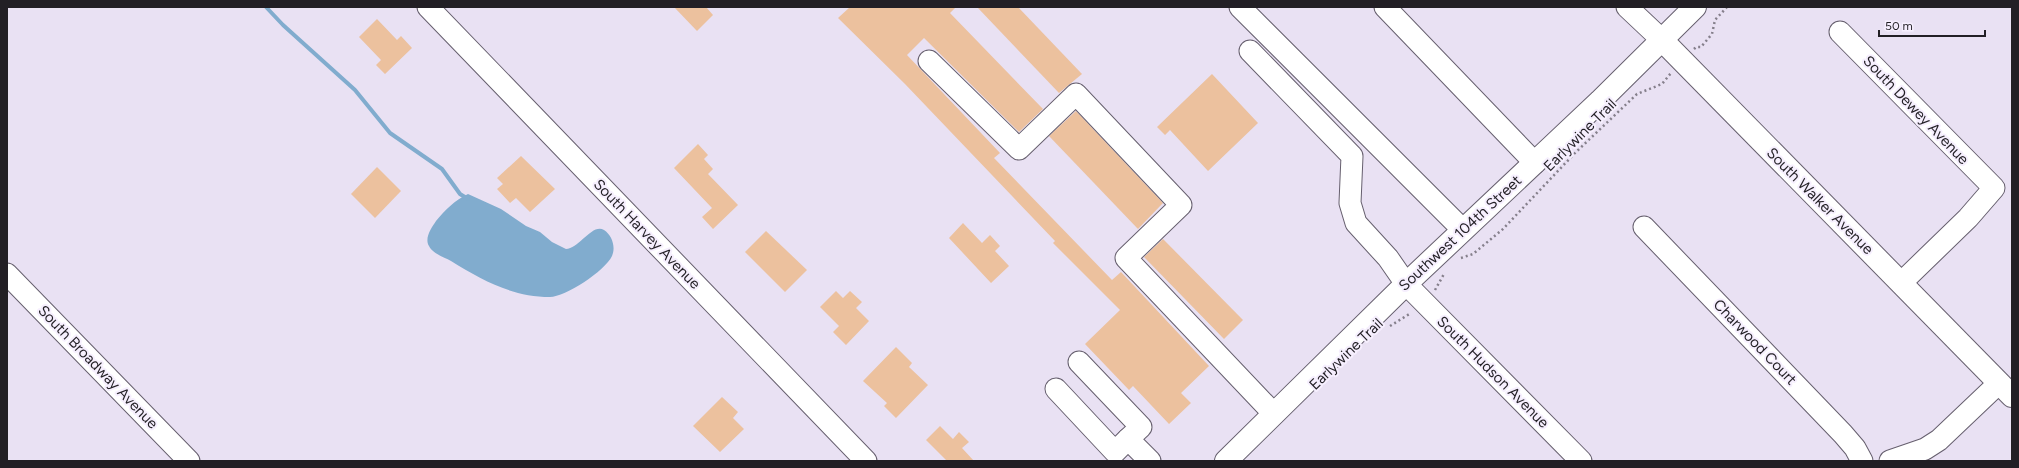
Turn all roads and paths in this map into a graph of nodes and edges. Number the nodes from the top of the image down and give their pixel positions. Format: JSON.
{"nodes":[{"id":1,"x":428,"y":7,"type":"edge"},
{"id":2,"x":1240,"y":7,"type":"edge"},
{"id":3,"x":1385,"y":7,"type":"edge"},
{"id":4,"x":1627,"y":7,"type":"edge"},
{"id":5,"x":1695,"y":7,"type":"edge"},
{"id":6,"x":1727,"y":7,"type":"edge"},
{"id":7,"x":1840,"y":32,"type":"dead end"},
{"id":8,"x":1662,"y":40,"type":"junction"},
{"id":9,"x":1250,"y":51,"type":"dead end"},
{"id":10,"x":929,"y":61,"type":"dead end"},
{"id":11,"x":1682,"y":61,"type":"junction"},
{"id":12,"x":1535,"y":162,"type":"junction"},
{"id":13,"x":1644,"y":226,"type":"dead end"},
{"id":14,"x":1463,"y":230,"type":"junction"},
{"id":15,"x":1460,"y":258,"type":"dead end"},
{"id":16,"x":1445,"y":272,"type":"dead end"},
{"id":17,"x":7,"y":274,"type":"edge"},
{"id":18,"x":1901,"y":283,"type":"junction"},
{"id":19,"x":1406,"y":284,"type":"junction"},
{"id":20,"x":1423,"y":301,"type":"junction"},
{"id":21,"x":1388,"y":327,"type":"dead end"},
{"id":22,"x":1079,"y":362,"type":"dead end"},
{"id":23,"x":1056,"y":389,"type":"dead end"},
{"id":24,"x":2006,"y":389,"type":"edge"},
{"id":25,"x":1274,"y":414,"type":"junction"},
{"id":26,"x":1128,"y":439,"type":"junction"},
{"id":27,"x":189,"y":461,"type":"edge"},
{"id":28,"x":866,"y":461,"type":"edge"},
{"id":29,"x":1150,"y":461,"type":"edge"},
{"id":30,"x":1226,"y":461,"type":"edge"},
{"id":31,"x":1581,"y":461,"type":"edge"},
{"id":32,"x":1862,"y":461,"type":"edge"},
{"id":33,"x":1890,"y":461,"type":"edge"}],
"edges":[{"from":1,"to":28,"type":"street","name":"South Harvey Avenue"},
{"from":2,"to":14,"type":"street"},
{"from":3,"to":12,"type":"street"},
{"from":4,"to":8,"type":"street","name":"South Walker Avenue"},
{"from":5,"to":8,"type":"main road","name":"Southwest 104th Street"},
{"from":6,"to":11,"type":"path","name":"Earlywine Trail"},
{"from":7,"to":18,"type":"street","name":"South Dewey Avenue"},
{"from":8,"to":11,"type":"main road","name":"South Walker Avenue"},
{"from":8,"to":12,"type":"main road","name":"Southwest 104th Street"},
{"from":9,"to":19,"type":"street","name":"South Hudson Avenue"},
{"from":10,"to":25,"type":"street"},
{"from":11,"to":15,"type":"path","name":"Earlywine Trail"},
{"from":11,"to":18,"type":"main road","name":"South Walker Avenue"},
{"from":12,"to":14,"type":"main road","name":"Southwest 104th Street"},
{"from":13,"to":32,"type":"street","name":"Charwood Court"},
{"from":14,"to":19,"type":"main road","name":"Southwest 104th Street"},
{"from":16,"to":20,"type":"path","name":"Earlywine Trail"},
{"from":17,"to":27,"type":"street","name":"South Broadway Avenue"},
{"from":18,"to":24,"type":"main road","name":"South Walker Avenue"},
{"from":19,"to":20,"type":"street","name":"South Hudson Avenue"},
{"from":19,"to":25,"type":"main road","name":"Southwest 104th Street"},
{"from":20,"to":21,"type":"path","name":"Earlywine Trail"},
{"from":20,"to":31,"type":"street","name":"South Hudson Avenue"},
{"from":22,"to":26,"type":"street"},
{"from":23,"to":26,"type":"street"},
{"from":24,"to":33,"type":"street"},
{"from":25,"to":30,"type":"main road","name":"Southwest 104th Street"},
{"from":26,"to":29,"type":"street"}]}
